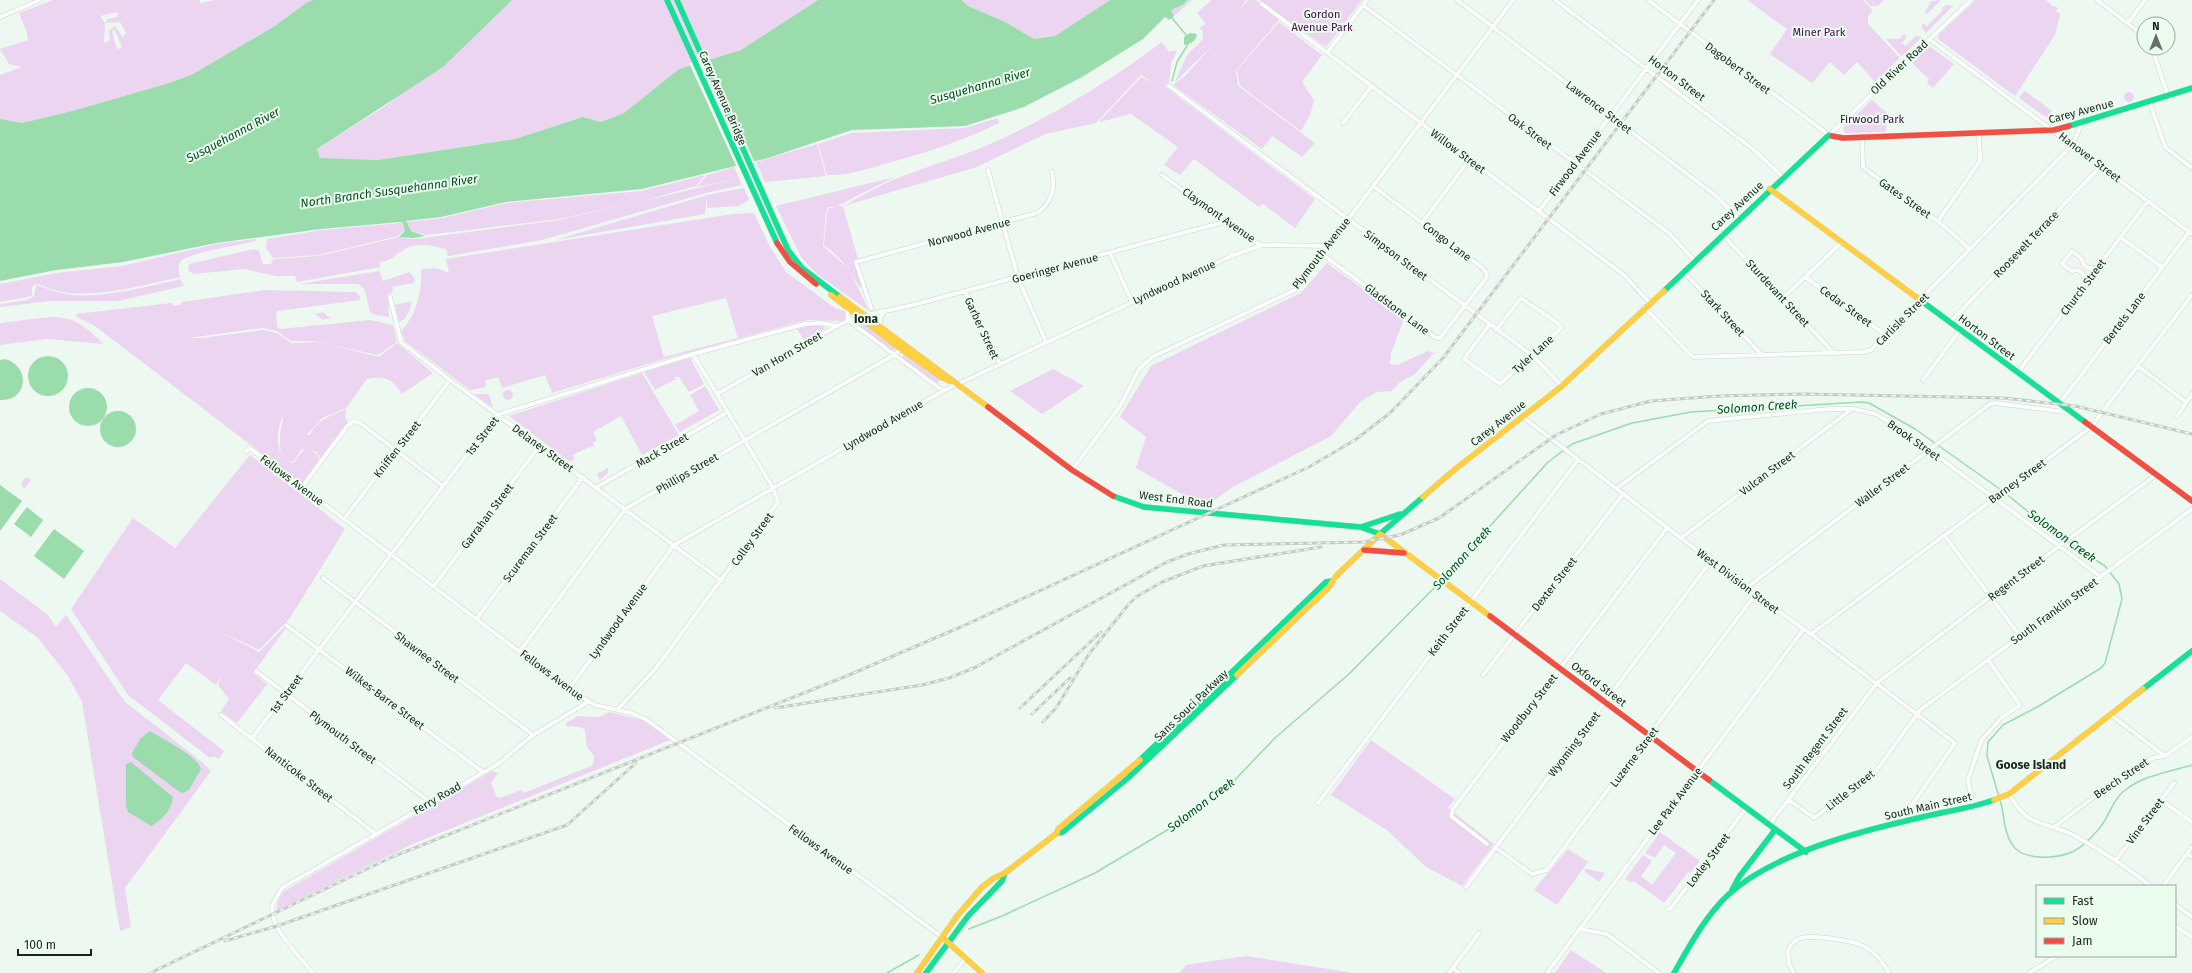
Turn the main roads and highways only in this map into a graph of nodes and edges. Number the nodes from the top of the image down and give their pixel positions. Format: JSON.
{"nodes":[{"id":1,"x":667,"y":0,"type":"edge"},
{"id":2,"x":677,"y":0,"type":"edge"},
{"id":3,"x":2192,"y":88,"type":"edge"},
{"id":4,"x":1770,"y":189,"type":"junction"},
{"id":5,"x":767,"y":203,"type":"joint"},
{"id":6,"x":759,"y":204,"type":"joint"},
{"id":7,"x":957,"y":384,"type":"junction"},
{"id":8,"x":2192,"y":500,"type":"edge"},
{"id":9,"x":1410,"y":509,"type":"junction"},
{"id":10,"x":1360,"y":527,"type":"junction"},
{"id":11,"x":1380,"y":534,"type":"junction"},
{"id":12,"x":1364,"y":550,"type":"junction"},
{"id":13,"x":1404,"y":553,"type":"junction"},
{"id":14,"x":2192,"y":651,"type":"edge"},
{"id":15,"x":1775,"y":830,"type":"junction"},
{"id":16,"x":1806,"y":852,"type":"junction"},
{"id":17,"x":1005,"y":873,"type":"junction"},
{"id":18,"x":1731,"y":892,"type":"junction"},
{"id":19,"x":942,"y":937,"type":"junction"},
{"id":20,"x":949,"y":942,"type":"junction"},
{"id":21,"x":917,"y":973,"type":"edge"},
{"id":22,"x":926,"y":973,"type":"edge"},
{"id":23,"x":982,"y":973,"type":"edge"},
{"id":24,"x":1674,"y":973,"type":"edge"}],
"edges":[{"from":1,"to":6,"type":"main road","name":"Carey Avenue Bridge"},
{"from":2,"to":5,"type":"main road","name":"Carey Avenue Bridge"},
{"from":3,"to":4,"type":"main road","name":"Carey Avenue"},
{"from":4,"to":8,"type":"main road","name":"Horton Street"},
{"from":4,"to":9,"type":"main road","name":"Carey Avenue"},
{"from":5,"to":7,"type":"main road","name":"West End Road"},
{"from":6,"to":7,"type":"main road","name":"West End Road"},
{"from":7,"to":10,"type":"main road","name":"West End Road"},
{"from":9,"to":10,"type":"main road"},
{"from":9,"to":11,"type":"main road","name":"Carey Avenue"},
{"from":10,"to":11,"type":"main road","name":"West End Road"},
{"from":11,"to":12,"type":"main road","name":"Sans Souci Parkway"},
{"from":11,"to":13,"type":"main road","name":"Oxford Street"},
{"from":12,"to":13,"type":"main road"},
{"from":12,"to":17,"type":"main road","name":"Sans Souci Parkway"},
{"from":13,"to":15,"type":"main road","name":"Oxford Street"},
{"from":14,"to":16,"type":"main road","name":"South Main Street"},
{"from":15,"to":16,"type":"main road","name":"Oxford Street"},
{"from":15,"to":18,"type":"main road"},
{"from":16,"to":18,"type":"main road","name":"South Main Street"},
{"from":17,"to":19,"type":"main road","name":"Sans Souci Parkway"},
{"from":17,"to":20,"type":"main road","name":"Sans Souci Parkway"},
{"from":18,"to":24,"type":"main road","name":"South Main Street"},
{"from":19,"to":20,"type":"main road"},
{"from":19,"to":21,"type":"main road","name":"Sans Souci Parkway"},
{"from":20,"to":22,"type":"main road","name":"Sans Souci Parkway"},
{"from":20,"to":23,"type":"main road"}]}
